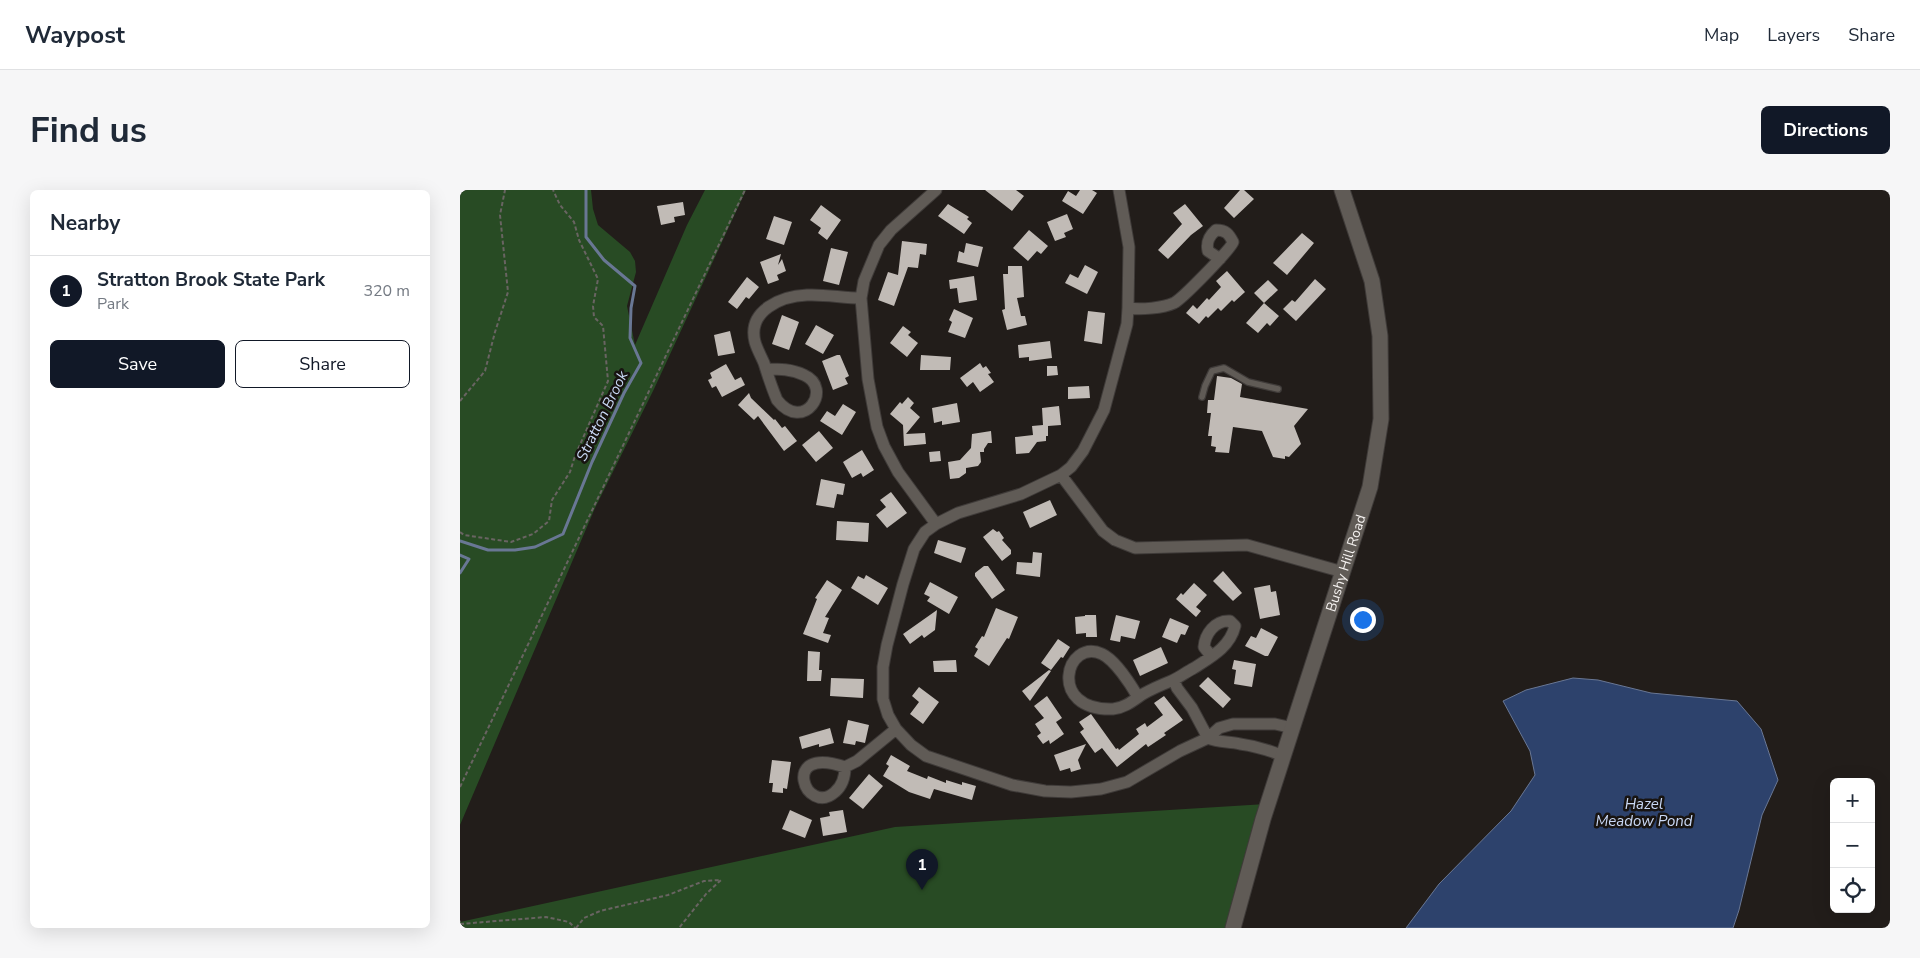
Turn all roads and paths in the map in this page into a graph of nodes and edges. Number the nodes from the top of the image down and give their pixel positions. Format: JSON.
{"nodes":[{"id":1,"x":505,"y":190,"type":"edge"},
{"id":2,"x":553,"y":190,"type":"edge"},
{"id":3,"x":745,"y":190,"type":"edge"},
{"id":4,"x":936,"y":190,"type":"edge"},
{"id":5,"x":1119,"y":190,"type":"edge"},
{"id":6,"x":1342,"y":190,"type":"edge"},
{"id":7,"x":1220,"y":259,"type":"dead end"},
{"id":8,"x":861,"y":298,"type":"junction"},
{"id":9,"x":1128,"y":308,"type":"junction"},
{"id":10,"x":766,"y":369,"type":"junction"},
{"id":11,"x":1278,"y":389,"type":"dead end"},
{"id":12,"x":1202,"y":396,"type":"dead end"},
{"id":13,"x":460,"y":402,"type":"edge"},
{"id":14,"x":1061,"y":475,"type":"junction"},
{"id":15,"x":936,"y":524,"type":"junction"},
{"id":16,"x":460,"y":532,"type":"edge"},
{"id":17,"x":1342,"y":572,"type":"junction"},
{"id":18,"x":1211,"y":656,"type":"dead end"},
{"id":19,"x":1174,"y":680,"type":"junction"},
{"id":20,"x":1138,"y":697,"type":"junction"},
{"id":21,"x":1292,"y":728,"type":"junction"},
{"id":22,"x":896,"y":729,"type":"junction"},
{"id":23,"x":1208,"y":738,"type":"junction"},
{"id":24,"x":1283,"y":756,"type":"junction"},
{"id":25,"x":845,"y":767,"type":"dead end"},
{"id":26,"x":460,"y":787,"type":"edge"},
{"id":27,"x":460,"y":924,"type":"edge"},
{"id":28,"x":576,"y":928,"type":"edge"},
{"id":29,"x":679,"y":928,"type":"edge"},
{"id":30,"x":1233,"y":928,"type":"edge"}],
"edges":[{"from":1,"to":13,"type":"path"},
{"from":2,"to":16,"type":"path"},
{"from":3,"to":26,"type":"path"},
{"from":4,"to":8,"type":"street"},
{"from":5,"to":9,"type":"street"},
{"from":6,"to":17,"type":"main road","name":"Bushy Hill Road"},
{"from":7,"to":9,"type":"street"},
{"from":8,"to":10,"type":"street"},
{"from":8,"to":15,"type":"street"},
{"from":9,"to":14,"type":"street"},
{"from":10,"to":10,"type":"street"},
{"from":11,"to":12,"type":"lane"},
{"from":14,"to":15,"type":"street"},
{"from":14,"to":17,"type":"street"},
{"from":15,"to":22,"type":"street"},
{"from":17,"to":21,"type":"main road","name":"Bushy Hill Road"},
{"from":18,"to":19,"type":"street"},
{"from":19,"to":20,"type":"street"},
{"from":19,"to":23,"type":"street"},
{"from":20,"to":20,"type":"street"},
{"from":21,"to":23,"type":"street"},
{"from":21,"to":24,"type":"main road","name":"Bushy Hill Road"},
{"from":22,"to":23,"type":"street"},
{"from":22,"to":25,"type":"street"},
{"from":23,"to":24,"type":"street"},
{"from":24,"to":30,"type":"main road","name":"Bushy Hill Road"},
{"from":27,"to":28,"type":"path"},
{"from":28,"to":29,"type":"path"}]}
